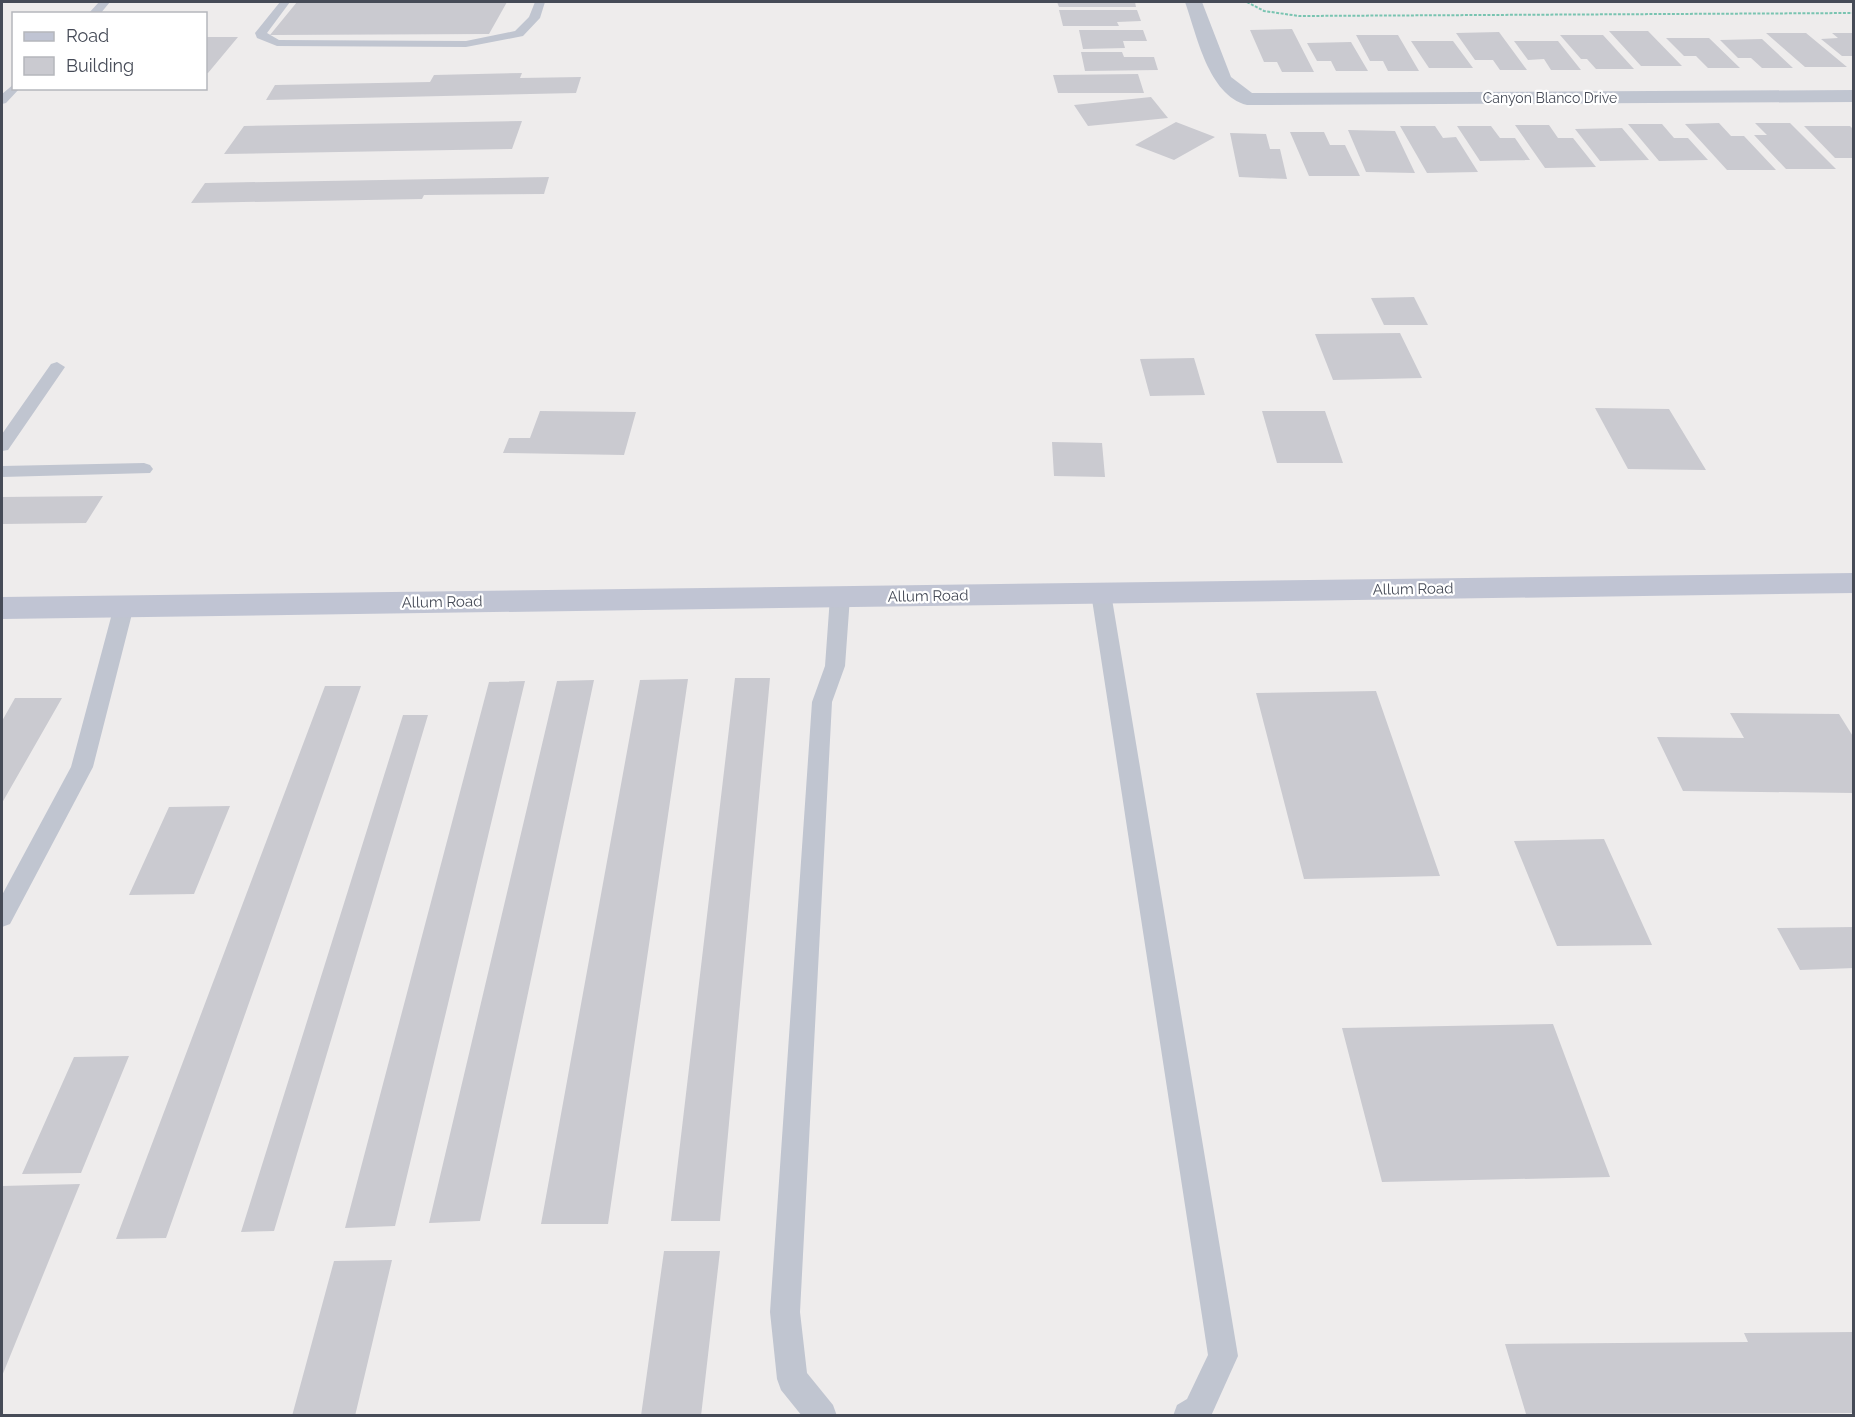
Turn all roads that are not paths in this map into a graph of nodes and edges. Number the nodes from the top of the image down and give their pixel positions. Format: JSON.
{"nodes":[{"id":1,"x":285,"y":2,"type":"edge"},
{"id":2,"x":540,"y":2,"type":"edge"},
{"id":3,"x":1194,"y":2,"type":"edge"},
{"id":4,"x":1854,"y":96,"type":"edge"},
{"id":5,"x":57,"y":367,"type":"dead end"},
{"id":6,"x":2,"y":446,"type":"edge"},
{"id":7,"x":144,"y":469,"type":"dead end"},
{"id":8,"x":2,"y":472,"type":"edge"},
{"id":9,"x":1854,"y":583,"type":"edge"},
{"id":10,"x":1101,"y":593,"type":"junction"},
{"id":11,"x":840,"y":597,"type":"junction"},
{"id":12,"x":124,"y":606,"type":"junction"},
{"id":13,"x":2,"y":608,"type":"edge"},
{"id":14,"x":2,"y":917,"type":"edge"},
{"id":15,"x":822,"y":1416,"type":"edge"},
{"id":16,"x":1188,"y":1416,"type":"edge"}],
"edges":[{"from":1,"to":2,"type":"lane"},
{"from":3,"to":4,"type":"street","name":"Canyon Blanco Drive"},
{"from":5,"to":6,"type":"lane"},
{"from":7,"to":8,"type":"lane"},
{"from":9,"to":10,"type":"street","name":"Allum Road"},
{"from":10,"to":11,"type":"street","name":"Allum Road"},
{"from":10,"to":16,"type":"lane"},
{"from":11,"to":12,"type":"street","name":"Allum Road"},
{"from":11,"to":15,"type":"lane"},
{"from":12,"to":13,"type":"street","name":"Allum Road"},
{"from":12,"to":14,"type":"lane"}]}
